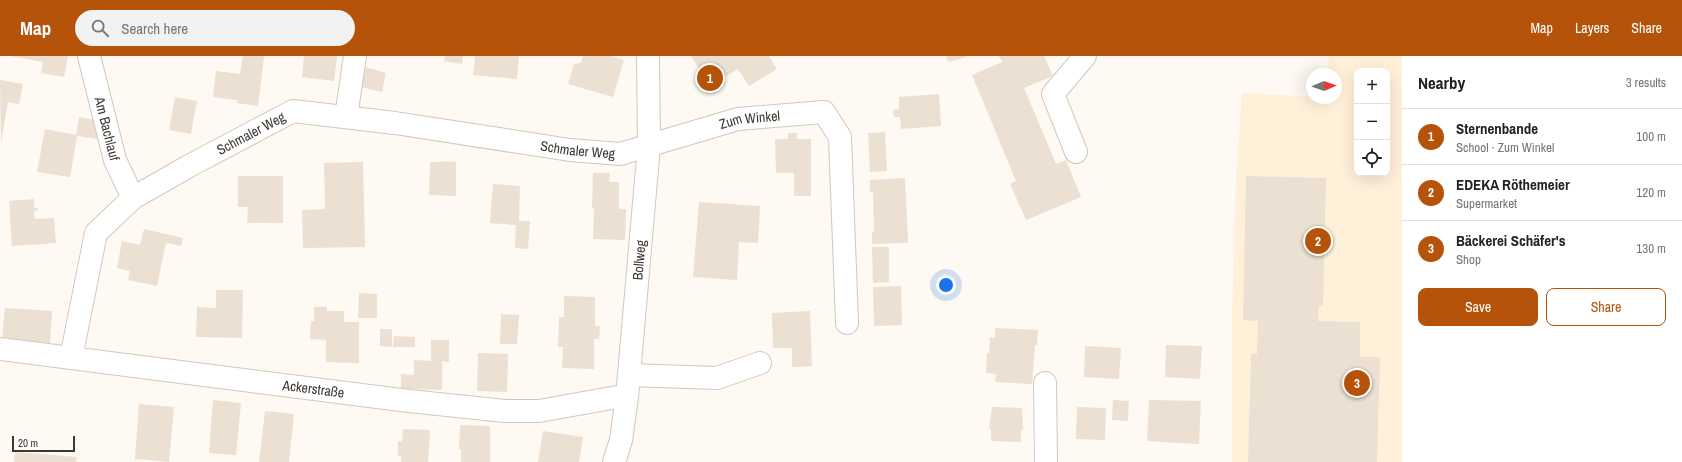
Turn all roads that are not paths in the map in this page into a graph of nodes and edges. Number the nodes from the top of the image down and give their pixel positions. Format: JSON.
{"nodes":[{"id":1,"x":89,"y":56,"type":"edge"},
{"id":2,"x":355,"y":56,"type":"edge"},
{"id":3,"x":648,"y":56,"type":"edge"},
{"id":4,"x":1086,"y":56,"type":"edge"},
{"id":5,"x":346,"y":117,"type":"junction"},
{"id":6,"x":649,"y":146,"type":"junction"},
{"id":7,"x":1076,"y":152,"type":"dead end"},
{"id":8,"x":133,"y":198,"type":"junction"},
{"id":9,"x":847,"y":323,"type":"dead end"},
{"id":10,"x":0,"y":349,"type":"edge"},
{"id":11,"x":71,"y":358,"type":"junction"},
{"id":12,"x":760,"y":363,"type":"dead end"},
{"id":13,"x":629,"y":375,"type":"junction"},
{"id":14,"x":1045,"y":383,"type":"dead end"},
{"id":15,"x":627,"y":398,"type":"junction"},
{"id":16,"x":614,"y":462,"type":"edge"},
{"id":17,"x":1046,"y":462,"type":"edge"}],
"edges":[{"from":1,"to":8,"type":"street","name":"Am Bachlauf"},
{"from":2,"to":5,"type":"street"},
{"from":3,"to":6,"type":"street","name":"Bollweg"},
{"from":4,"to":7,"type":"street"},
{"from":5,"to":6,"type":"street","name":"Schmaler Weg"},
{"from":5,"to":8,"type":"street","name":"Schmaler Weg"},
{"from":6,"to":9,"type":"street","name":"Zum Winkel"},
{"from":6,"to":13,"type":"street","name":"Bollweg"},
{"from":8,"to":11,"type":"street","name":"Schmaler Weg"},
{"from":10,"to":11,"type":"street","name":"Ackerstraße"},
{"from":11,"to":15,"type":"street","name":"Ackerstraße"},
{"from":12,"to":13,"type":"street"},
{"from":13,"to":15,"type":"street","name":"Bollweg"},
{"from":14,"to":17,"type":"street"},
{"from":15,"to":16,"type":"street","name":"Bollweg"}]}
